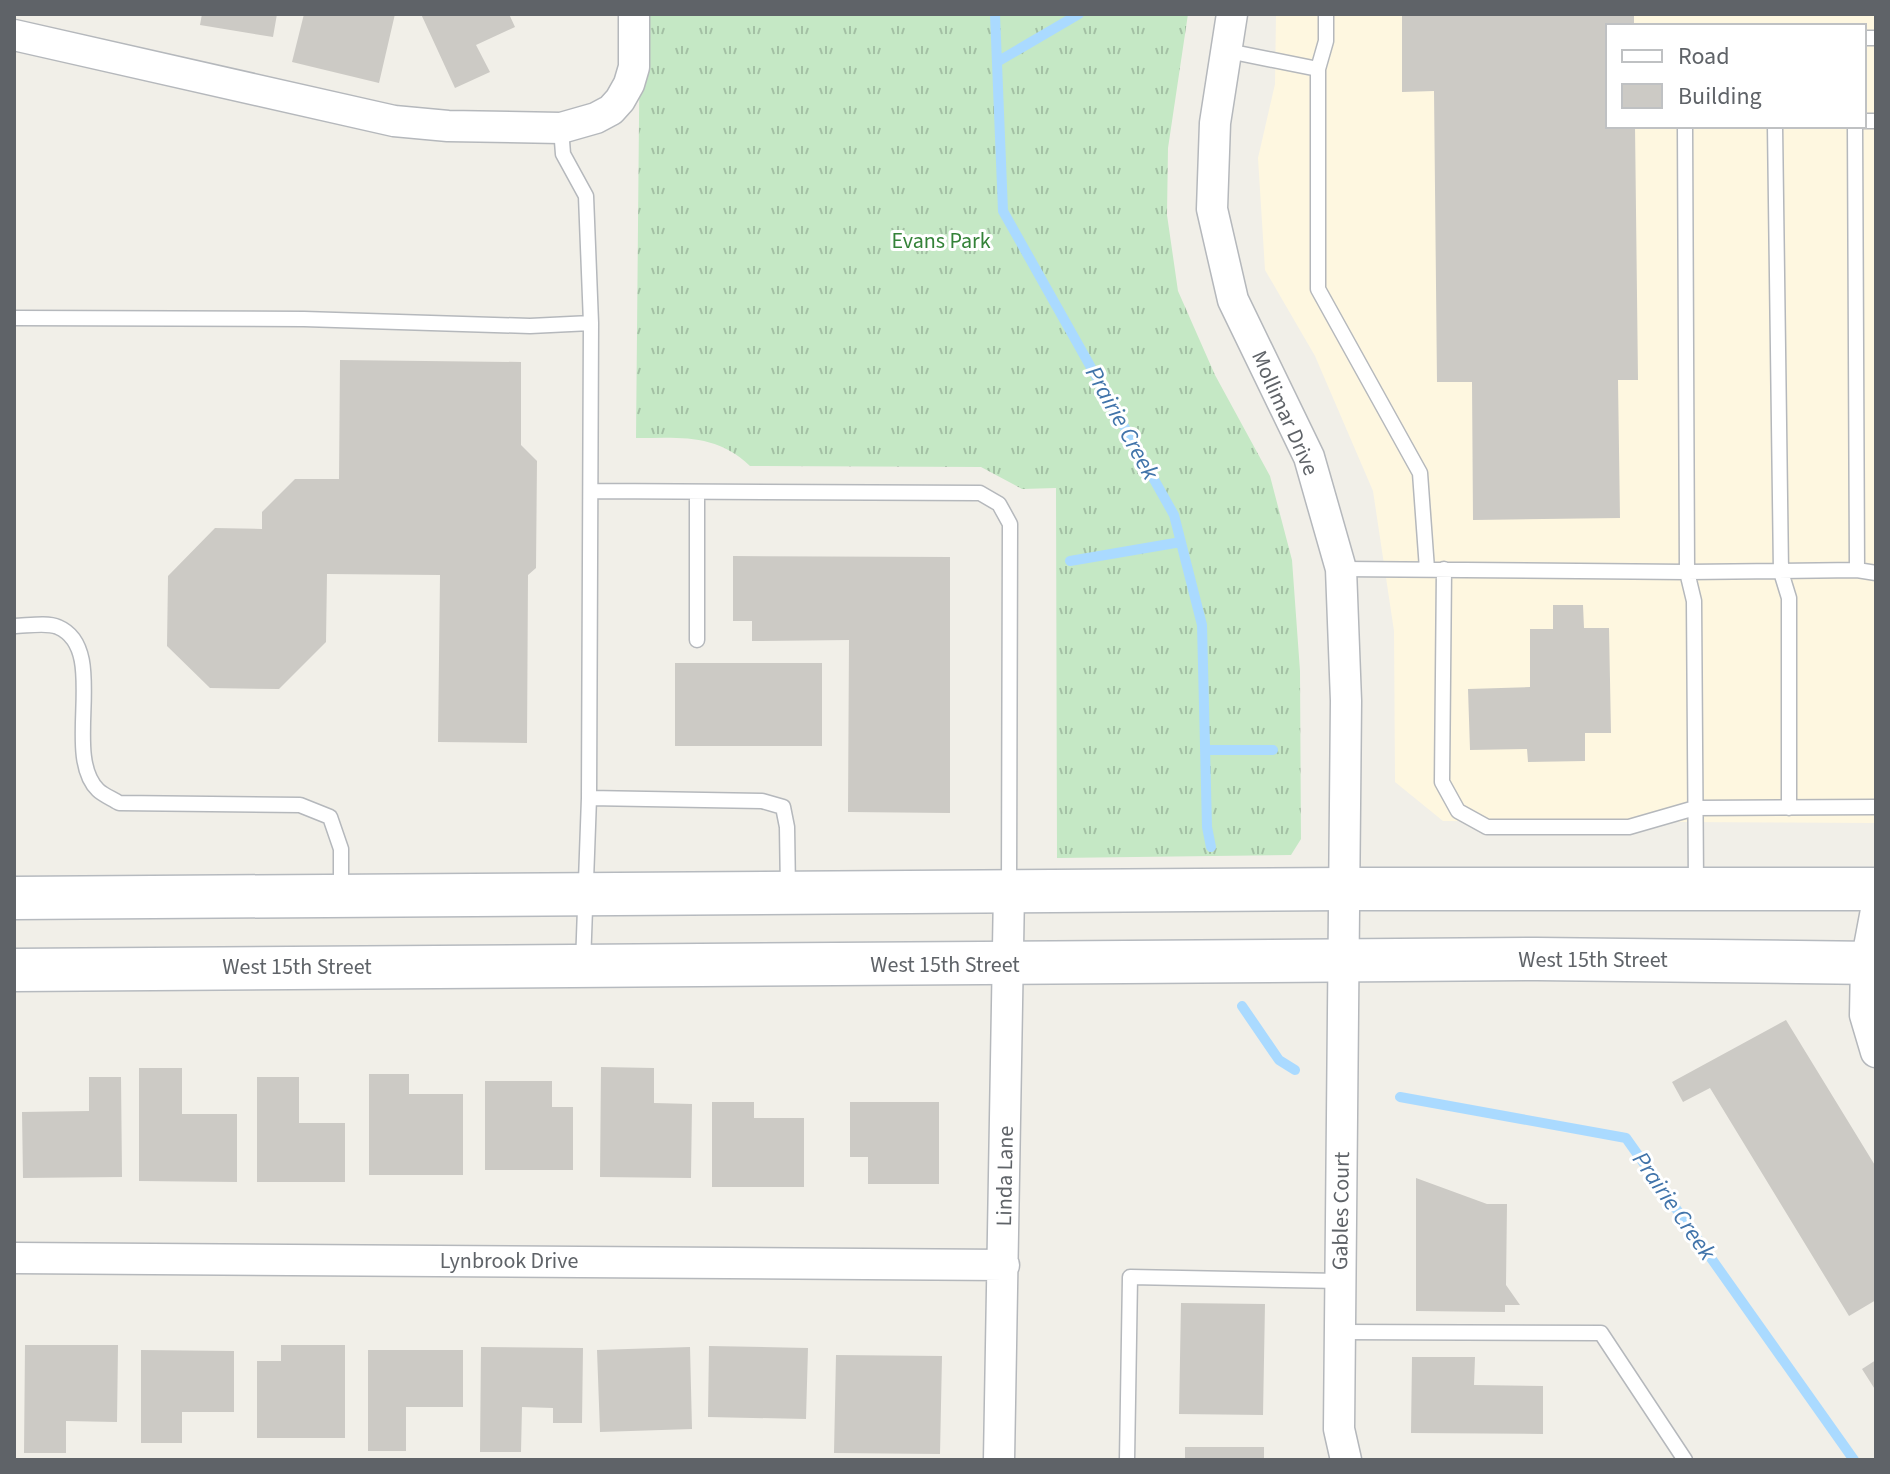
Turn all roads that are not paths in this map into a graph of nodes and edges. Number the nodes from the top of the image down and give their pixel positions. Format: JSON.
{"nodes":[{"id":1,"x":634,"y":14,"type":"edge"},
{"id":2,"x":1232,"y":14,"type":"edge"},
{"id":3,"x":1326,"y":14,"type":"edge"},
{"id":4,"x":14,"y":35,"type":"edge"},
{"id":5,"x":1228,"y":51,"type":"junction"},
{"id":6,"x":1318,"y":69,"type":"junction"},
{"id":7,"x":561,"y":128,"type":"junction"},
{"id":8,"x":1685,"y":128,"type":"edge"},
{"id":9,"x":1775,"y":128,"type":"edge"},
{"id":10,"x":1855,"y":128,"type":"edge"},
{"id":11,"x":14,"y":318,"type":"edge"},
{"id":12,"x":591,"y":323,"type":"junction"},
{"id":13,"x":592,"y":491,"type":"junction"},
{"id":14,"x":697,"y":492,"type":"junction"},
{"id":15,"x":1341,"y":569,"type":"junction"},
{"id":16,"x":1427,"y":569,"type":"junction"},
{"id":17,"x":1444,"y":569,"type":"junction"},
{"id":18,"x":1857,"y":570,"type":"junction"},
{"id":19,"x":1687,"y":572,"type":"junction"},
{"id":20,"x":1781,"y":572,"type":"junction"},
{"id":21,"x":1876,"y":573,"type":"edge"},
{"id":22,"x":14,"y":626,"type":"edge"},
{"id":23,"x":697,"y":640,"type":"dead end"},
{"id":24,"x":589,"y":798,"type":"junction"},
{"id":25,"x":1876,"y":807,"type":"edge"},
{"id":26,"x":1695,"y":808,"type":"junction"},
{"id":27,"x":1789,"y":808,"type":"junction"},
{"id":28,"x":1344,"y":889,"type":"junction"},
{"id":29,"x":1696,"y":889,"type":"junction"},
{"id":30,"x":1876,"y":889,"type":"edge"},
{"id":31,"x":1009,"y":891,"type":"junction"},
{"id":32,"x":788,"y":893,"type":"junction"},
{"id":33,"x":341,"y":894,"type":"junction"},
{"id":34,"x":587,"y":894,"type":"junction"},
{"id":35,"x":14,"y":898,"type":"edge"},
{"id":36,"x":1876,"y":910,"type":"edge"},
{"id":37,"x":1344,"y":961,"type":"junction"},
{"id":38,"x":1871,"y":963,"type":"edge"},
{"id":39,"x":583,"y":965,"type":"junction"},
{"id":40,"x":1009,"y":965,"type":"junction"},
{"id":41,"x":14,"y":970,"type":"edge"},
{"id":42,"x":1876,"y":1052,"type":"edge"},
{"id":43,"x":14,"y":1258,"type":"edge"},
{"id":44,"x":1004,"y":1265,"type":"junction"},
{"id":45,"x":1341,"y":1281,"type":"junction"},
{"id":46,"x":1340,"y":1332,"type":"junction"},
{"id":47,"x":999,"y":1460,"type":"edge"},
{"id":48,"x":1127,"y":1460,"type":"edge"},
{"id":49,"x":1346,"y":1460,"type":"edge"},
{"id":50,"x":1685,"y":1460,"type":"edge"}],
"edges":[{"from":1,"to":7,"type":"street"},
{"from":2,"to":5,"type":"street","name":"Mollimar Drive"},
{"from":3,"to":6,"type":"lane"},
{"from":4,"to":7,"type":"street"},
{"from":5,"to":6,"type":"lane"},
{"from":5,"to":15,"type":"street","name":"Mollimar Drive"},
{"from":6,"to":16,"type":"lane"},
{"from":7,"to":12,"type":"lane"},
{"from":8,"to":19,"type":"lane"},
{"from":9,"to":20,"type":"lane"},
{"from":10,"to":18,"type":"lane"},
{"from":11,"to":12,"type":"lane"},
{"from":12,"to":13,"type":"lane"},
{"from":13,"to":14,"type":"lane"},
{"from":13,"to":24,"type":"lane"},
{"from":14,"to":23,"type":"lane"},
{"from":14,"to":31,"type":"lane"},
{"from":15,"to":16,"type":"lane"},
{"from":15,"to":28,"type":"street","name":"Mollimar Drive"},
{"from":16,"to":17,"type":"lane"},
{"from":17,"to":19,"type":"lane"},
{"from":17,"to":26,"type":"lane"},
{"from":18,"to":20,"type":"lane"},
{"from":18,"to":21,"type":"lane"},
{"from":19,"to":20,"type":"lane"},
{"from":19,"to":26,"type":"lane"},
{"from":20,"to":27,"type":"lane"},
{"from":22,"to":33,"type":"lane"},
{"from":24,"to":32,"type":"lane"},
{"from":24,"to":34,"type":"lane"},
{"from":25,"to":27,"type":"lane"},
{"from":26,"to":27,"type":"lane"},
{"from":26,"to":29,"type":"lane"},
{"from":28,"to":29,"type":"main road"},
{"from":28,"to":31,"type":"main road"},
{"from":28,"to":37,"type":"street","name":"Mollimar Drive"},
{"from":29,"to":30,"type":"main road"},
{"from":31,"to":32,"type":"main road"},
{"from":31,"to":40,"type":"street","name":"Linda Lane"},
{"from":32,"to":34,"type":"main road"},
{"from":33,"to":34,"type":"main road"},
{"from":33,"to":35,"type":"main road"},
{"from":34,"to":39,"type":"lane"},
{"from":36,"to":38,"type":"street"},
{"from":37,"to":38,"type":"main road","name":"West 15th Street"},
{"from":37,"to":40,"type":"main road","name":"West 15th Street"},
{"from":37,"to":45,"type":"street","name":"Gables Court"},
{"from":38,"to":42,"type":"street"},
{"from":39,"to":40,"type":"main road","name":"West 15th Street"},
{"from":39,"to":41,"type":"main road","name":"West 15th Street"},
{"from":40,"to":44,"type":"street","name":"Linda Lane"},
{"from":43,"to":44,"type":"street","name":"Lynbrook Drive"},
{"from":44,"to":47,"type":"street","name":"Linda Lane"},
{"from":45,"to":46,"type":"street","name":"Gables Court"},
{"from":45,"to":48,"type":"lane"},
{"from":46,"to":49,"type":"street","name":"Gables Court"},
{"from":46,"to":50,"type":"lane"}]}
